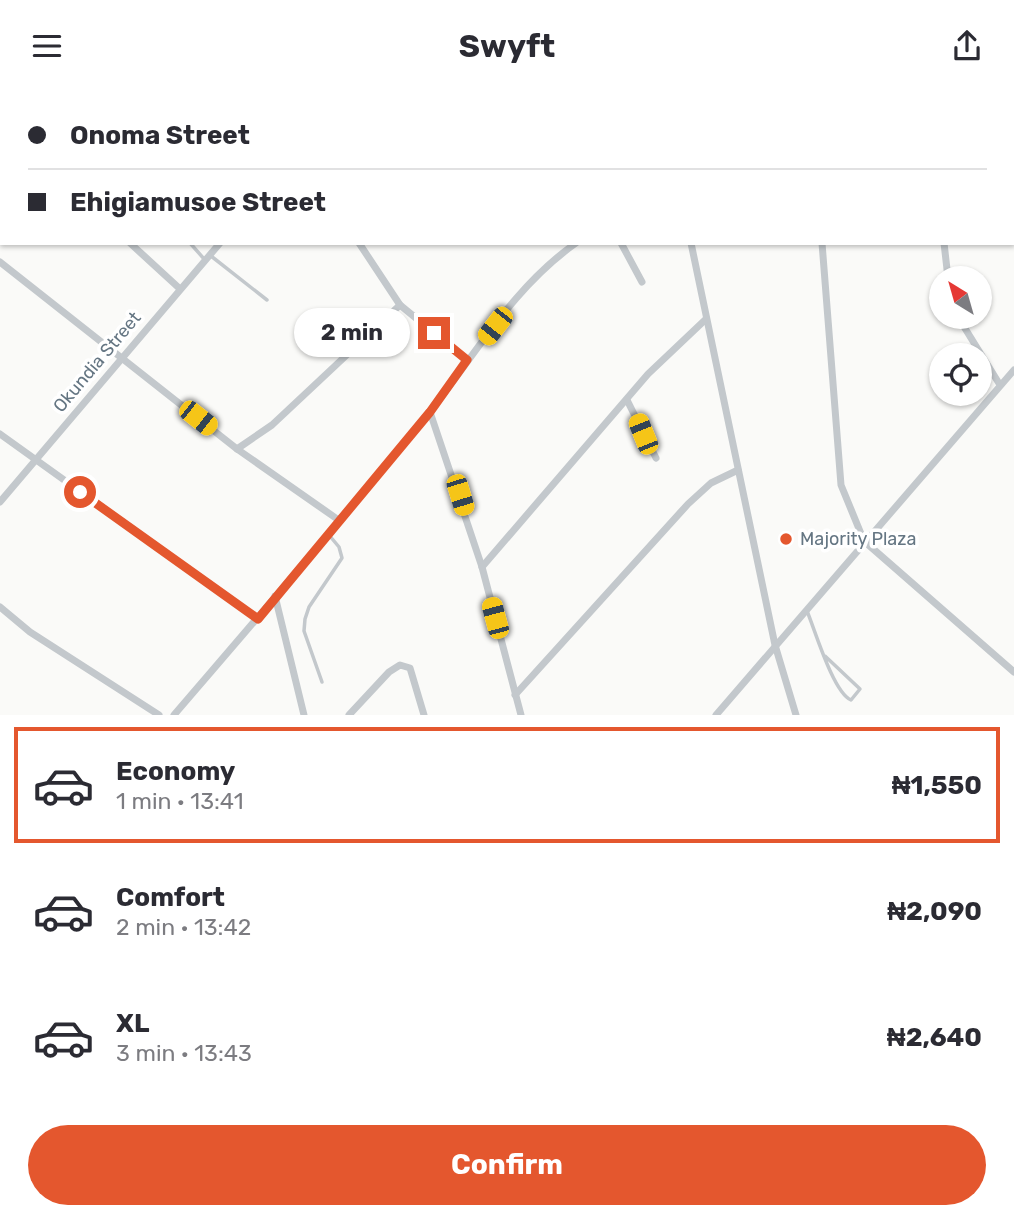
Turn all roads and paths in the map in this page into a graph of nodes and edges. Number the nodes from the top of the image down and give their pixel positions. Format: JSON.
{"nodes":[{"id":1,"x":132,"y":245,"type":"edge"},
{"id":2,"x":192,"y":245,"type":"edge"},
{"id":3,"x":218,"y":245,"type":"edge"},
{"id":4,"x":360,"y":245,"type":"edge"},
{"id":5,"x":573,"y":245,"type":"edge"},
{"id":6,"x":622,"y":245,"type":"edge"},
{"id":7,"x":691,"y":245,"type":"edge"},
{"id":8,"x":822,"y":245,"type":"edge"},
{"id":9,"x":944,"y":245,"type":"edge"},
{"id":10,"x":207,"y":257,"type":"junction"},
{"id":11,"x":0,"y":262,"type":"edge"},
{"id":12,"x":947,"y":266,"type":"edge"},
{"id":13,"x":642,"y":282,"type":"dead end"},
{"id":14,"x":179,"y":288,"type":"junction"},
{"id":15,"x":267,"y":300,"type":"dead end"},
{"id":16,"x":400,"y":305,"type":"junction"},
{"id":17,"x":706,"y":319,"type":"junction"},
{"id":18,"x":965,"y":329,"type":"edge"},
{"id":19,"x":121,"y":358,"type":"junction"},
{"id":20,"x":467,"y":360,"type":"junction"},
{"id":21,"x":1014,"y":370,"type":"edge"},
{"id":22,"x":1000,"y":385,"type":"junction"},
{"id":23,"x":627,"y":400,"type":"junction"},
{"id":24,"x":430,"y":412,"type":"junction"},
{"id":25,"x":0,"y":434,"type":"edge"},
{"id":26,"x":237,"y":449,"type":"junction"},
{"id":27,"x":656,"y":458,"type":"dead end"},
{"id":28,"x":35,"y":460,"type":"junction"},
{"id":29,"x":738,"y":470,"type":"junction"},
{"id":30,"x":0,"y":502,"type":"edge"},
{"id":31,"x":340,"y":521,"type":"junction"},
{"id":32,"x":329,"y":535,"type":"junction"},
{"id":33,"x":864,"y":541,"type":"junction"},
{"id":34,"x":482,"y":567,"type":"junction"},
{"id":35,"x":275,"y":596,"type":"junction"},
{"id":36,"x":0,"y":607,"type":"edge"},
{"id":37,"x":806,"y":609,"type":"junction"},
{"id":38,"x":258,"y":619,"type":"junction"},
{"id":39,"x":775,"y":645,"type":"junction"},
{"id":40,"x":825,"y":656,"type":"junction"},
{"id":41,"x":1014,"y":672,"type":"edge"},
{"id":42,"x":322,"y":682,"type":"dead end"},
{"id":43,"x":515,"y":695,"type":"junction"},
{"id":44,"x":159,"y":715,"type":"edge"},
{"id":45,"x":173,"y":715,"type":"edge"},
{"id":46,"x":303,"y":715,"type":"edge"},
{"id":47,"x":349,"y":715,"type":"edge"},
{"id":48,"x":424,"y":715,"type":"edge"},
{"id":49,"x":521,"y":715,"type":"edge"},
{"id":50,"x":716,"y":715,"type":"edge"},
{"id":51,"x":796,"y":715,"type":"edge"}],
"edges":[{"from":1,"to":14,"type":"street"},
{"from":2,"to":10,"type":"lane"},
{"from":3,"to":10,"type":"street","name":"Okundia Street"},
{"from":4,"to":16,"type":"street"},
{"from":5,"to":20,"type":"street"},
{"from":6,"to":13,"type":"street"},
{"from":7,"to":17,"type":"street"},
{"from":8,"to":33,"type":"street"},
{"from":9,"to":12,"type":"street"},
{"from":10,"to":14,"type":"street","name":"Okundia Street"},
{"from":10,"to":15,"type":"lane"},
{"from":11,"to":19,"type":"street"},
{"from":14,"to":19,"type":"street","name":"Okundia Street"},
{"from":16,"to":20,"type":"street"},
{"from":16,"to":26,"type":"street"},
{"from":17,"to":23,"type":"street"},
{"from":17,"to":29,"type":"street"},
{"from":18,"to":22,"type":"street"},
{"from":19,"to":26,"type":"street"},
{"from":19,"to":28,"type":"street","name":"Okundia Street"},
{"from":20,"to":24,"type":"street"},
{"from":21,"to":22,"type":"street"},
{"from":22,"to":33,"type":"street"},
{"from":23,"to":27,"type":"street"},
{"from":23,"to":34,"type":"street"},
{"from":24,"to":31,"type":"street"},
{"from":24,"to":34,"type":"street"},
{"from":25,"to":28,"type":"street"},
{"from":26,"to":31,"type":"street"},
{"from":28,"to":30,"type":"street","name":"Okundia Street"},
{"from":28,"to":38,"type":"street"},
{"from":29,"to":39,"type":"street"},
{"from":29,"to":43,"type":"street"},
{"from":31,"to":32,"type":"street"},
{"from":32,"to":35,"type":"street"},
{"from":32,"to":42,"type":"lane"},
{"from":33,"to":37,"type":"street"},
{"from":33,"to":41,"type":"street"},
{"from":34,"to":43,"type":"street"},
{"from":35,"to":38,"type":"street"},
{"from":35,"to":46,"type":"street"},
{"from":36,"to":44,"type":"street"},
{"from":37,"to":39,"type":"street"},
{"from":37,"to":40,"type":"lane"},
{"from":38,"to":45,"type":"street"},
{"from":39,"to":50,"type":"street"},
{"from":39,"to":51,"type":"street"},
{"from":40,"to":40,"type":"lane"},
{"from":43,"to":49,"type":"street"},
{"from":47,"to":48,"type":"street"}]}
